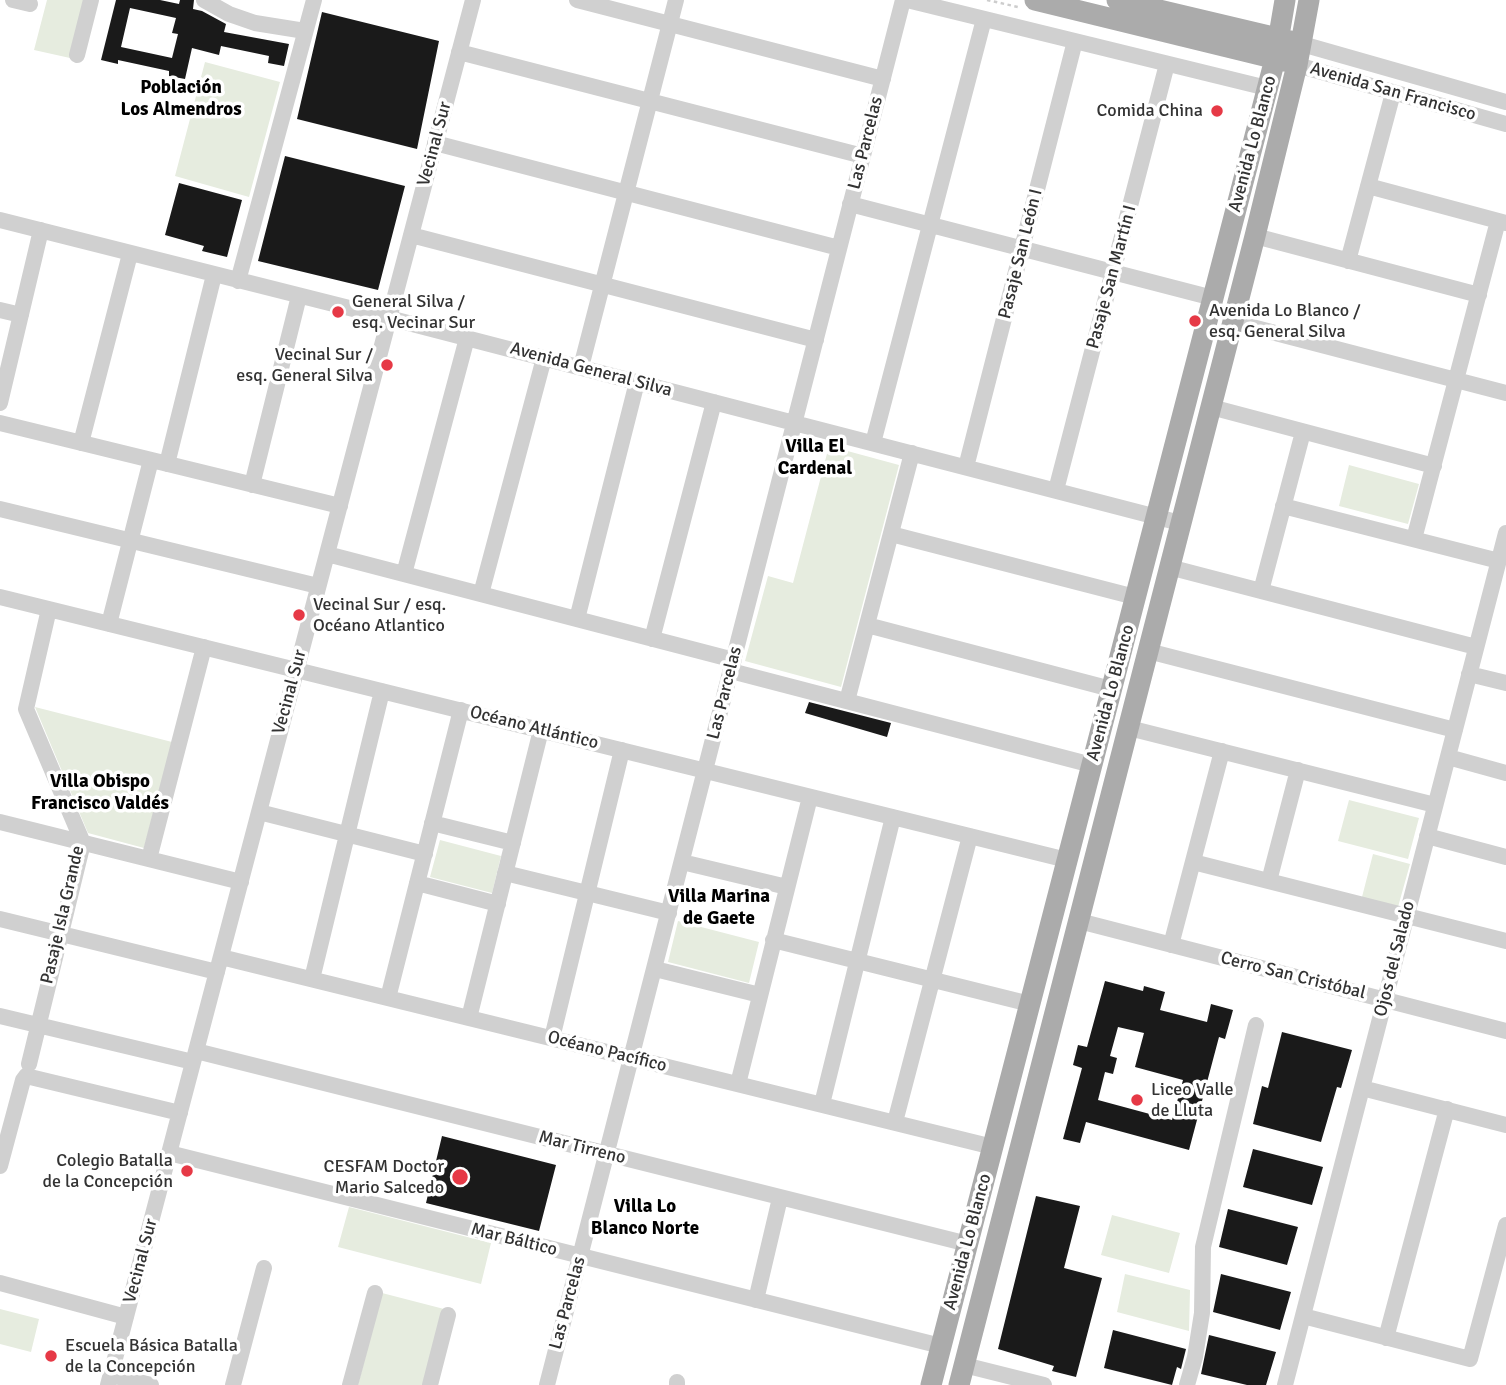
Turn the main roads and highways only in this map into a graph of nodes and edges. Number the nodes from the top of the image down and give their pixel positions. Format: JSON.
{"nodes":[{"id":1,"x":1035,"y":0,"type":"edge"},
{"id":2,"x":1117,"y":0,"type":"edge"},
{"id":3,"x":1285,"y":0,"type":"edge"},
{"id":4,"x":1309,"y":0,"type":"edge"},
{"id":5,"x":1277,"y":49,"type":"junction"},
{"id":6,"x":1300,"y":54,"type":"junction"},
{"id":7,"x":1003,"y":1107,"type":"junction"},
{"id":8,"x":1030,"y":1114,"type":"junction"},
{"id":9,"x":962,"y":1375,"type":"edge"},
{"id":10,"x":931,"y":1385,"type":"edge"}],
"edges":[{"from":1,"to":5,"type":"main road","name":"Avenida San Francisco"},
{"from":2,"to":5,"type":"main road","name":"Avenida San Francisco"},
{"from":3,"to":5,"type":"main road","name":"Avenida Lo Blanco"},
{"from":4,"to":6,"type":"main road","name":"Avenida Lo Blanco"},
{"from":5,"to":6,"type":"main road","name":"Avenida San Francisco"},
{"from":5,"to":7,"type":"main road","name":"Avenida Lo Blanco"},
{"from":6,"to":8,"type":"main road","name":"Avenida Lo Blanco"},
{"from":7,"to":8,"type":"main road"},
{"from":7,"to":10,"type":"main road","name":"Avenida Lo Blanco"},
{"from":8,"to":9,"type":"main road","name":"Avenida Lo Blanco"}]}
